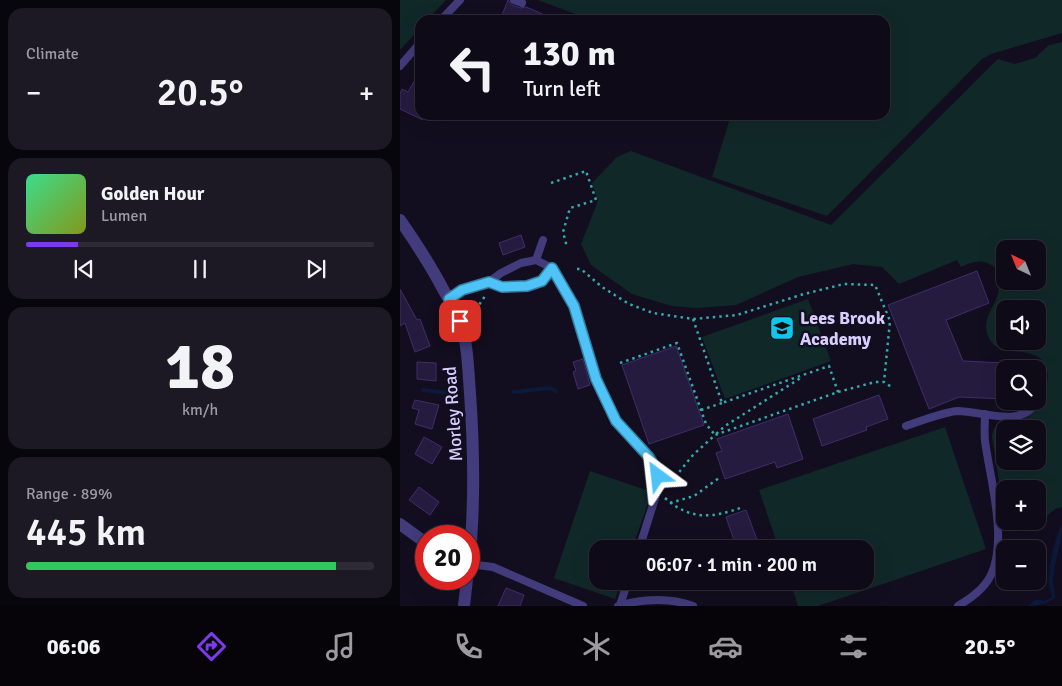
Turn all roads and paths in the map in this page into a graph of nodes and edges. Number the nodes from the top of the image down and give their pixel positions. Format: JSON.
{"nodes":[{"id":1,"x":460,"y":0,"type":"edge"},
{"id":2,"x":446,"y":15,"type":"edge"},
{"id":3,"x":415,"y":49,"type":"edge"},
{"id":4,"x":400,"y":66,"type":"edge"},
{"id":5,"x":551,"y":183,"type":"dead end"},
{"id":6,"x":400,"y":220,"type":"edge"},
{"id":7,"x":543,"y":240,"type":"dead end"},
{"id":8,"x":567,"y":248,"type":"dead end"},
{"id":9,"x":536,"y":260,"type":"junction"},
{"id":10,"x":552,"y":268,"type":"junction"},
{"id":11,"x":577,"y":269,"type":"dead end"},
{"id":12,"x":489,"y":282,"type":"junction"},
{"id":13,"x":485,"y":296,"type":"dead end"},
{"id":14,"x":449,"y":299,"type":"junction"},
{"id":15,"x":470,"y":314,"type":"dead end"},
{"id":16,"x":693,"y":318,"type":"junction"},
{"id":17,"x":620,"y":363,"type":"dead end"},
{"id":18,"x":800,"y":376,"type":"junction"},
{"id":19,"x":884,"y":382,"type":"junction"},
{"id":20,"x":893,"y":388,"type":"dead end"},
{"id":21,"x":838,"y":392,"type":"junction"},
{"id":22,"x":722,"y":403,"type":"junction"},
{"id":23,"x":701,"y":410,"type":"junction"},
{"id":24,"x":1031,"y":410,"type":"edge"},
{"id":25,"x":984,"y":414,"type":"junction"},
{"id":26,"x":906,"y":426,"type":"dead end"},
{"id":27,"x":715,"y":435,"type":"junction"},
{"id":28,"x":720,"y":478,"type":"dead end"},
{"id":29,"x":657,"y":496,"type":"junction"},
{"id":30,"x":670,"y":503,"type":"junction"},
{"id":31,"x":743,"y":507,"type":"dead end"},
{"id":32,"x":400,"y":524,"type":"edge"},
{"id":33,"x":472,"y":525,"type":"edge"},
{"id":34,"x":415,"y":535,"type":"edge"},
{"id":35,"x":642,"y":540,"type":"edge"},
{"id":36,"x":480,"y":565,"type":"edge"},
{"id":37,"x":466,"y":590,"type":"edge"},
{"id":38,"x":625,"y":590,"type":"edge"},
{"id":39,"x":619,"y":605,"type":"edge"},
{"id":40,"x":464,"y":606,"type":"edge"},
{"id":41,"x":583,"y":606,"type":"edge"},
{"id":42,"x":693,"y":606,"type":"edge"},
{"id":43,"x":958,"y":606,"type":"edge"}],
"edges":[{"from":1,"to":2,"type":"lane"},
{"from":3,"to":4,"type":"lane"},
{"from":5,"to":8,"type":"path"},
{"from":6,"to":14,"type":"street","name":"Morley Road"},
{"from":7,"to":9,"type":"lane"},
{"from":9,"to":10,"type":"lane"},
{"from":9,"to":12,"type":"lane"},
{"from":10,"to":12,"type":"lane"},
{"from":10,"to":29,"type":"lane"},
{"from":11,"to":16,"type":"path"},
{"from":12,"to":14,"type":"lane"},
{"from":13,"to":15,"type":"path"},
{"from":14,"to":33,"type":"street","name":"Morley Road"},
{"from":16,"to":19,"type":"path"},
{"from":16,"to":22,"type":"path"},
{"from":17,"to":23,"type":"path"},
{"from":18,"to":21,"type":"path"},
{"from":18,"to":22,"type":"path"},
{"from":18,"to":27,"type":"path"},
{"from":19,"to":20,"type":"path"},
{"from":19,"to":21,"type":"path"},
{"from":21,"to":27,"type":"path"},
{"from":22,"to":23,"type":"path"},
{"from":23,"to":27,"type":"path"},
{"from":24,"to":25,"type":"lane"},
{"from":25,"to":26,"type":"lane"},
{"from":25,"to":43,"type":"lane"},
{"from":27,"to":29,"type":"path"},
{"from":28,"to":30,"type":"path"},
{"from":29,"to":30,"type":"path"},
{"from":29,"to":35,"type":"lane"},
{"from":30,"to":31,"type":"path"},
{"from":32,"to":34,"type":"street"},
{"from":36,"to":41,"type":"lane"},
{"from":37,"to":40,"type":"street"},
{"from":38,"to":39,"type":"lane"},
{"from":39,"to":42,"type":"lane"}]}
